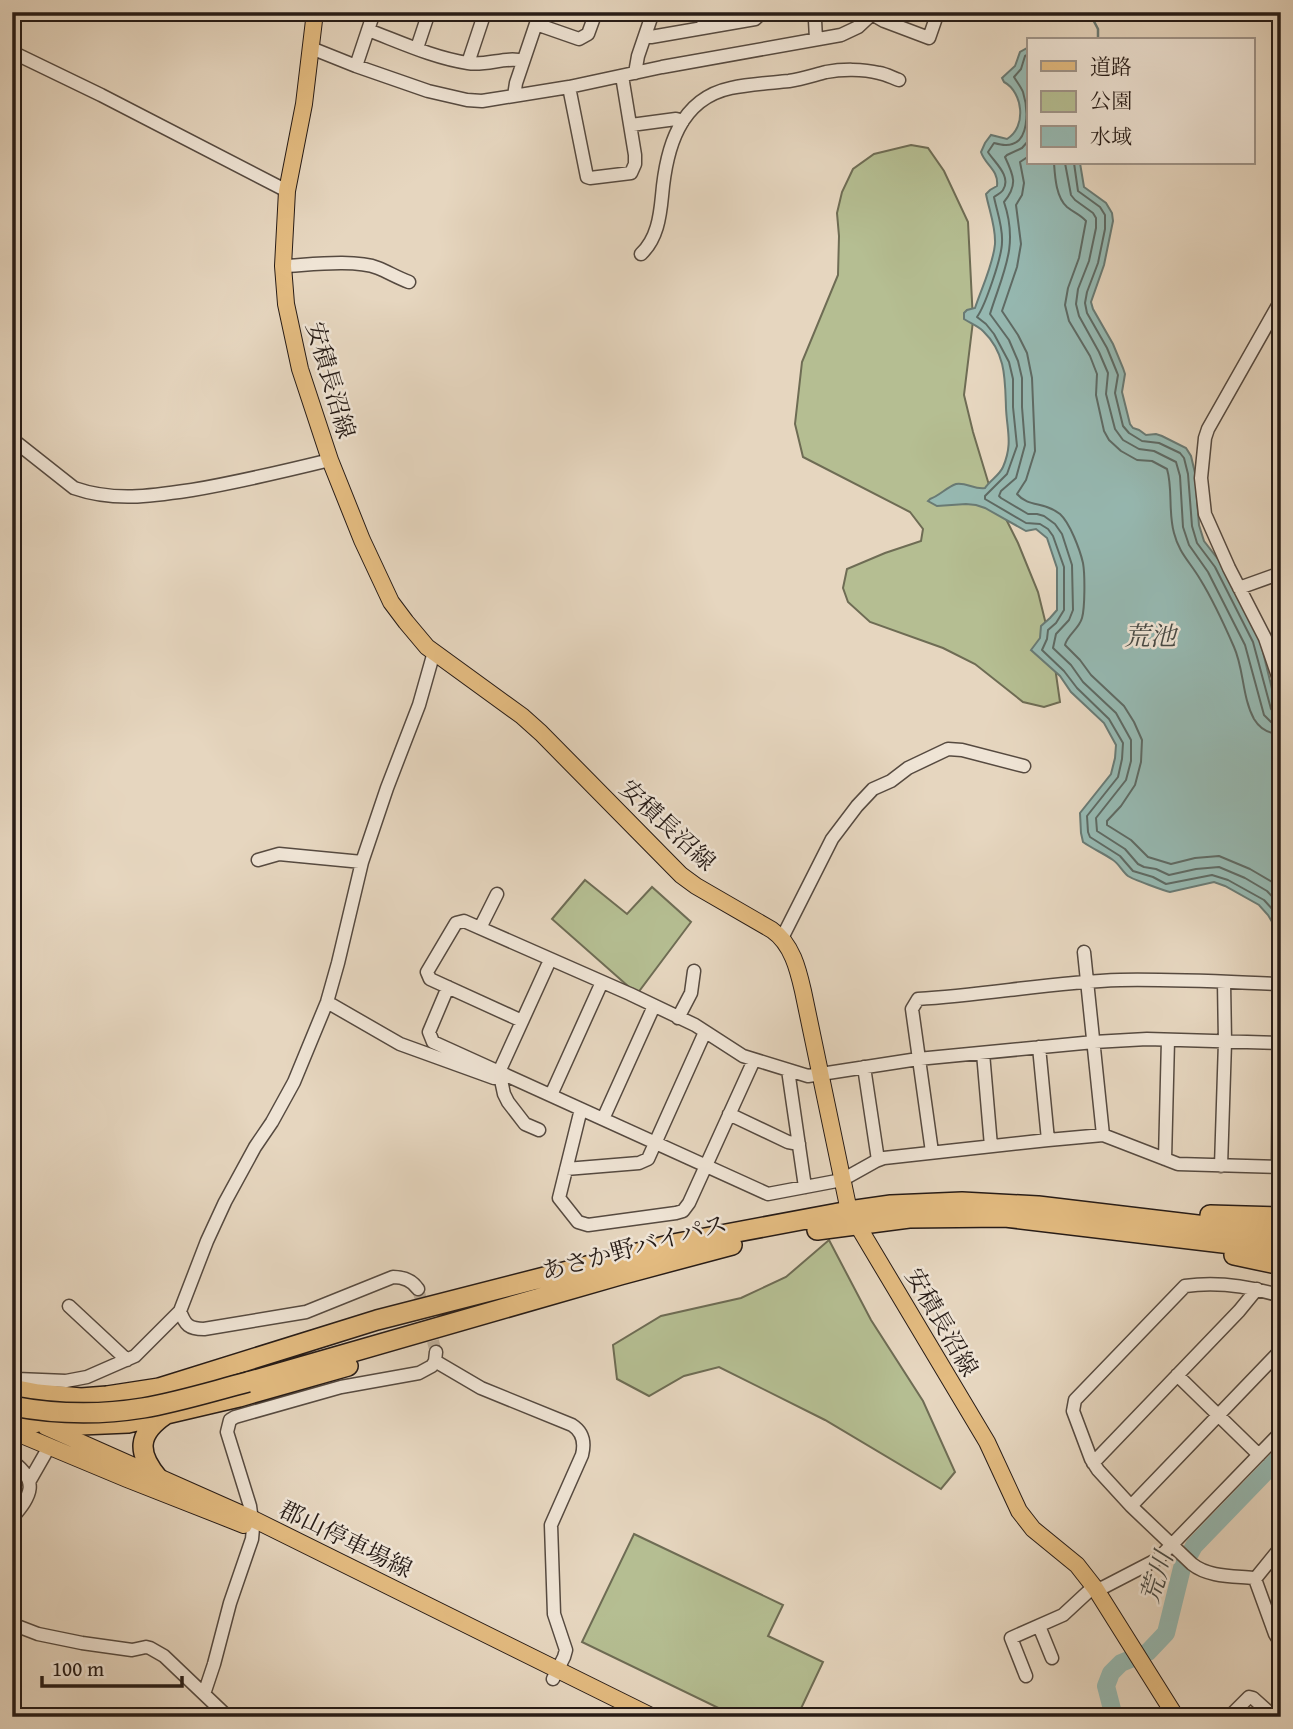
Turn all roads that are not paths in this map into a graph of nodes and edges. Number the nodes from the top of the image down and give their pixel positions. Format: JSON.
{"nodes":[{"id":1,"x":315,"y":12,"type":"edge"},
{"id":2,"x":374,"y":12,"type":"edge"},
{"id":3,"x":429,"y":12,"type":"edge"},
{"id":4,"x":485,"y":12,"type":"edge"},
{"id":5,"x":596,"y":12,"type":"edge"},
{"id":6,"x":653,"y":12,"type":"edge"},
{"id":7,"x":707,"y":12,"type":"edge"},
{"id":8,"x":763,"y":12,"type":"edge"},
{"id":9,"x":818,"y":12,"type":"edge"},
{"id":10,"x":938,"y":12,"type":"edge"},
{"id":11,"x":873,"y":13,"type":"edge"},
{"id":12,"x":538,"y":18,"type":"edge"},
{"id":13,"x":702,"y":28,"type":"junction"},
{"id":14,"x":368,"y":30,"type":"junction"},
{"id":15,"x":645,"y":36,"type":"junction"},
{"id":16,"x":816,"y":38,"type":"junction"},
{"id":17,"x":311,"y":48,"type":"junction"},
{"id":18,"x":417,"y":48,"type":"junction"},
{"id":19,"x":12,"y":52,"type":"edge"},
{"id":20,"x":523,"y":61,"type":"junction"},
{"id":21,"x":468,"y":63,"type":"junction"},
{"id":22,"x":356,"y":66,"type":"junction"},
{"id":23,"x":628,"y":74,"type":"junction"},
{"id":24,"x":899,"y":80,"type":"dead end"},
{"id":25,"x":569,"y":87,"type":"junction"},
{"id":26,"x":514,"y":96,"type":"junction"},
{"id":27,"x":683,"y":121,"type":"junction"},
{"id":28,"x":631,"y":125,"type":"junction"},
{"id":29,"x":287,"y":191,"type":"junction"},
{"id":30,"x":641,"y":254,"type":"dead end"},
{"id":31,"x":283,"y":266,"type":"junction"},
{"id":32,"x":409,"y":282,"type":"dead end"},
{"id":33,"x":1281,"y":300,"type":"edge"},
{"id":34,"x":12,"y":439,"type":"edge"},
{"id":35,"x":330,"y":460,"type":"junction"},
{"id":36,"x":1281,"y":573,"type":"edge"},
{"id":37,"x":1239,"y":588,"type":"junction"},
{"id":38,"x":434,"y":652,"type":"junction"},
{"id":39,"x":1281,"y":685,"type":"edge"},
{"id":40,"x":1024,"y":766,"type":"dead end"},
{"id":41,"x":258,"y":860,"type":"dead end"},
{"id":42,"x":362,"y":862,"type":"junction"},
{"id":43,"x":497,"y":894,"type":"dead end"},
{"id":44,"x":480,"y":928,"type":"junction"},
{"id":45,"x":782,"y":938,"type":"junction"},
{"id":46,"x":1084,"y":952,"type":"dead end"},
{"id":47,"x":550,"y":960,"type":"junction"},
{"id":48,"x":694,"y":971,"type":"dead end"},
{"id":49,"x":602,"y":982,"type":"junction"},
{"id":50,"x":1224,"y":982,"type":"junction"},
{"id":51,"x":1087,"y":983,"type":"junction"},
{"id":52,"x":1281,"y":984,"type":"edge"},
{"id":53,"x":448,"y":987,"type":"junction"},
{"id":54,"x":701,"y":988,"type":"dead end"},
{"id":55,"x":327,"y":1002,"type":"junction"},
{"id":56,"x":654,"y":1006,"type":"junction"},
{"id":57,"x":681,"y":1019,"type":"junction"},
{"id":58,"x":522,"y":1021,"type":"junction"},
{"id":59,"x":705,"y":1032,"type":"junction"},
{"id":60,"x":1168,"y":1040,"type":"junction"},
{"id":61,"x":1094,"y":1042,"type":"junction"},
{"id":62,"x":1225,"y":1042,"type":"junction"},
{"id":63,"x":1280,"y":1042,"type":"edge"},
{"id":64,"x":1039,"y":1047,"type":"junction"},
{"id":65,"x":982,"y":1053,"type":"junction"},
{"id":66,"x":918,"y":1059,"type":"junction"},
{"id":67,"x":754,"y":1060,"type":"junction"},
{"id":68,"x":864,"y":1067,"type":"junction"},
{"id":69,"x":788,"y":1070,"type":"junction"},
{"id":70,"x":820,"y":1074,"type":"junction"},
{"id":71,"x":502,"y":1076,"type":"junction"},
{"id":72,"x":551,"y":1095,"type":"junction"},
{"id":73,"x":581,"y":1109,"type":"junction"},
{"id":74,"x":729,"y":1114,"type":"junction"},
{"id":75,"x":603,"y":1119,"type":"junction"},
{"id":76,"x":539,"y":1130,"type":"dead end"},
{"id":77,"x":1103,"y":1135,"type":"junction"},
{"id":78,"x":1048,"y":1140,"type":"junction"},
{"id":79,"x":654,"y":1143,"type":"junction"},
{"id":80,"x":799,"y":1144,"type":"junction"},
{"id":81,"x":990,"y":1146,"type":"junction"},
{"id":82,"x":932,"y":1152,"type":"junction"},
{"id":83,"x":1165,"y":1159,"type":"junction"},
{"id":84,"x":878,"y":1160,"type":"junction"},
{"id":85,"x":706,"y":1166,"type":"junction"},
{"id":86,"x":1221,"y":1166,"type":"junction"},
{"id":87,"x":1279,"y":1167,"type":"edge"},
{"id":88,"x":566,"y":1169,"type":"junction"},
{"id":89,"x":842,"y":1180,"type":"junction"},
{"id":90,"x":804,"y":1187,"type":"junction"},
{"id":91,"x":1098,"y":1212,"type":"junction"},
{"id":92,"x":853,"y":1217,"type":"junction"},
{"id":93,"x":1281,"y":1217,"type":"edge"},
{"id":94,"x":1080,"y":1226,"type":"junction"},
{"id":95,"x":1281,"y":1235,"type":"edge"},
{"id":96,"x":1281,"y":1250,"type":"edge"},
{"id":97,"x":1281,"y":1265,"type":"edge"},
{"id":98,"x":418,"y":1289,"type":"dead end"},
{"id":99,"x":1257,"y":1289,"type":"junction"},
{"id":100,"x":546,"y":1296,"type":"junction"},
{"id":101,"x":1281,"y":1296,"type":"edge"},
{"id":102,"x":69,"y":1306,"type":"dead end"},
{"id":103,"x":180,"y":1311,"type":"junction"},
{"id":104,"x":1281,"y":1350,"type":"edge"},
{"id":105,"x":127,"y":1360,"type":"junction"},
{"id":106,"x":1177,"y":1375,"type":"junction"},
{"id":107,"x":15,"y":1405,"type":"edge"},
{"id":108,"x":166,"y":1415,"type":"junction"},
{"id":109,"x":1219,"y":1415,"type":"junction"},
{"id":110,"x":33,"y":1422,"type":"junction"},
{"id":111,"x":1281,"y":1432,"type":"edge"},
{"id":112,"x":49,"y":1447,"type":"junction"},
{"id":113,"x":1259,"y":1455,"type":"junction"},
{"id":114,"x":12,"y":1461,"type":"edge"},
{"id":115,"x":1093,"y":1463,"type":"junction"},
{"id":116,"x":158,"y":1478,"type":"junction"},
{"id":117,"x":29,"y":1482,"type":"junction"},
{"id":118,"x":1131,"y":1506,"type":"junction"},
{"id":119,"x":12,"y":1518,"type":"edge"},
{"id":120,"x":252,"y":1523,"type":"junction"},
{"id":121,"x":1172,"y":1545,"type":"junction"},
{"id":122,"x":1281,"y":1547,"type":"edge"},
{"id":123,"x":1255,"y":1580,"type":"junction"},
{"id":124,"x":1095,"y":1588,"type":"junction"},
{"id":125,"x":12,"y":1624,"type":"edge"},
{"id":126,"x":1039,"y":1626,"type":"junction"},
{"id":127,"x":1280,"y":1641,"type":"edge"},
{"id":128,"x":1052,"y":1658,"type":"dead end"},
{"id":129,"x":556,"y":1674,"type":"junction"},
{"id":130,"x":1026,"y":1676,"type":"dead end"},
{"id":131,"x":204,"y":1694,"type":"junction"},
{"id":132,"x":228,"y":1717,"type":"edge"},
{"id":133,"x":629,"y":1717,"type":"edge"},
{"id":134,"x":653,"y":1717,"type":"edge"},
{"id":135,"x":1176,"y":1717,"type":"edge"},
{"id":136,"x":1229,"y":1717,"type":"edge"},
{"id":137,"x":1274,"y":1717,"type":"edge"}],
"edges":[{"from":1,"to":17,"type":"main road","name":"安積長沼線"},
{"from":2,"to":14,"type":"street"},
{"from":3,"to":18,"type":"street"},
{"from":4,"to":21,"type":"street"},
{"from":5,"to":12,"type":"street"},
{"from":6,"to":15,"type":"street"},
{"from":7,"to":13,"type":"street"},
{"from":8,"to":13,"type":"street"},
{"from":9,"to":16,"type":"street"},
{"from":10,"to":11,"type":"street"},
{"from":11,"to":16,"type":"street"},
{"from":12,"to":20,"type":"street"},
{"from":13,"to":15,"type":"street"},
{"from":14,"to":18,"type":"street"},
{"from":14,"to":22,"type":"street"},
{"from":15,"to":23,"type":"street"},
{"from":16,"to":23,"type":"street"},
{"from":17,"to":22,"type":"street"},
{"from":17,"to":29,"type":"main road","name":"安積長沼線"},
{"from":18,"to":21,"type":"street"},
{"from":19,"to":29,"type":"street"},
{"from":20,"to":21,"type":"street"},
{"from":20,"to":26,"type":"street"},
{"from":22,"to":26,"type":"street"},
{"from":23,"to":25,"type":"street"},
{"from":23,"to":28,"type":"street"},
{"from":24,"to":27,"type":"street"},
{"from":25,"to":26,"type":"street"},
{"from":25,"to":28,"type":"street"},
{"from":27,"to":28,"type":"street"},
{"from":27,"to":30,"type":"street"},
{"from":29,"to":31,"type":"main road","name":"安積長沼線"},
{"from":31,"to":32,"type":"street"},
{"from":31,"to":35,"type":"main road","name":"安積長沼線"},
{"from":33,"to":37,"type":"street"},
{"from":34,"to":35,"type":"street"},
{"from":35,"to":38,"type":"main road","name":"安積長沼線"},
{"from":36,"to":37,"type":"street"},
{"from":37,"to":39,"type":"street"},
{"from":38,"to":42,"type":"street"},
{"from":38,"to":45,"type":"main road","name":"安積長沼線"},
{"from":40,"to":45,"type":"street"},
{"from":41,"to":42,"type":"street"},
{"from":42,"to":55,"type":"street"},
{"from":43,"to":44,"type":"street"},
{"from":44,"to":47,"type":"street"},
{"from":44,"to":53,"type":"street"},
{"from":45,"to":70,"type":"main road","name":"安積長沼線"},
{"from":46,"to":51,"type":"street"},
{"from":47,"to":49,"type":"street"},
{"from":47,"to":58,"type":"street"},
{"from":48,"to":57,"type":"street"},
{"from":49,"to":56,"type":"street"},
{"from":49,"to":72,"type":"street"},
{"from":50,"to":51,"type":"street"},
{"from":50,"to":52,"type":"street"},
{"from":50,"to":62,"type":"street"},
{"from":51,"to":61,"type":"street"},
{"from":51,"to":66,"type":"street"},
{"from":53,"to":58,"type":"street"},
{"from":53,"to":71,"type":"street"},
{"from":54,"to":57,"type":"street"},
{"from":55,"to":71,"type":"street"},
{"from":55,"to":103,"type":"street"},
{"from":56,"to":57,"type":"street"},
{"from":56,"to":75,"type":"street"},
{"from":57,"to":59,"type":"street"},
{"from":58,"to":71,"type":"street"},
{"from":59,"to":67,"type":"street"},
{"from":59,"to":79,"type":"street"},
{"from":60,"to":61,"type":"street"},
{"from":60,"to":62,"type":"street"},
{"from":60,"to":83,"type":"street"},
{"from":61,"to":64,"type":"street"},
{"from":61,"to":77,"type":"street"},
{"from":62,"to":63,"type":"street"},
{"from":62,"to":86,"type":"street"},
{"from":63,"to":87,"type":"street"},
{"from":64,"to":65,"type":"street"},
{"from":64,"to":78,"type":"street"},
{"from":65,"to":66,"type":"street"},
{"from":65,"to":81,"type":"street"},
{"from":66,"to":68,"type":"street"},
{"from":66,"to":82,"type":"street"},
{"from":67,"to":69,"type":"street"},
{"from":67,"to":74,"type":"street"},
{"from":68,"to":70,"type":"street"},
{"from":68,"to":84,"type":"street"},
{"from":69,"to":70,"type":"street"},
{"from":69,"to":80,"type":"street"},
{"from":70,"to":89,"type":"main road","name":"安積長沼線"},
{"from":71,"to":72,"type":"street"},
{"from":71,"to":76,"type":"street"},
{"from":72,"to":73,"type":"street"},
{"from":73,"to":75,"type":"street"},
{"from":73,"to":88,"type":"street"},
{"from":74,"to":80,"type":"street"},
{"from":74,"to":85,"type":"street"},
{"from":75,"to":79,"type":"street"},
{"from":77,"to":78,"type":"street"},
{"from":77,"to":83,"type":"street"},
{"from":78,"to":81,"type":"street"},
{"from":79,"to":85,"type":"street"},
{"from":79,"to":88,"type":"street"},
{"from":80,"to":90,"type":"street"},
{"from":81,"to":82,"type":"street"},
{"from":82,"to":84,"type":"street"},
{"from":83,"to":86,"type":"street"},
{"from":84,"to":89,"type":"street"},
{"from":85,"to":88,"type":"street"},
{"from":85,"to":90,"type":"street"},
{"from":86,"to":87,"type":"street"},
{"from":89,"to":90,"type":"street"},
{"from":89,"to":92,"type":"main road","name":"安積長沼線"},
{"from":91,"to":92,"type":"highway","name":"あさか野バイパス"},
{"from":91,"to":93,"type":"highway"},
{"from":91,"to":95,"type":"highway","name":"あさか野バイパス"},
{"from":92,"to":94,"type":"highway","name":"あさか野バイパス"},
{"from":92,"to":100,"type":"highway","name":"あさか野バイパス"},
{"from":92,"to":107,"type":"highway","name":"あさか野バイパス"},
{"from":92,"to":124,"type":"main road","name":"安積長沼線"},
{"from":94,"to":96,"type":"highway","name":"あさか野バイパス"},
{"from":94,"to":97,"type":"highway"},
{"from":98,"to":103,"type":"street"},
{"from":99,"to":101,"type":"street"},
{"from":99,"to":106,"type":"street"},
{"from":99,"to":115,"type":"street"},
{"from":100,"to":107,"type":"highway","name":"あさか野バイパス","bridge":true},
{"from":100,"to":108,"type":"highway"},
{"from":102,"to":105,"type":"street"},
{"from":103,"to":105,"type":"street"},
{"from":104,"to":109,"type":"street"},
{"from":105,"to":107,"type":"street"},
{"from":106,"to":109,"type":"street"},
{"from":106,"to":115,"type":"street"},
{"from":107,"to":110,"type":"highway"},
{"from":107,"to":112,"type":"main road","name":"郡山停車場線"},
{"from":108,"to":110,"type":"highway"},
{"from":108,"to":116,"type":"highway"},
{"from":109,"to":113,"type":"street"},
{"from":109,"to":118,"type":"street"},
{"from":110,"to":116,"type":"main road","name":"郡山停車場線"},
{"from":111,"to":113,"type":"street"},
{"from":112,"to":117,"type":"street"},
{"from":112,"to":120,"type":"main road","name":"郡山停車場線"},
{"from":113,"to":121,"type":"street"},
{"from":114,"to":117,"type":"street"},
{"from":115,"to":118,"type":"street"},
{"from":116,"to":120,"type":"main road","name":"郡山停車場線"},
{"from":117,"to":119,"type":"street"},
{"from":118,"to":121,"type":"street"},
{"from":120,"to":129,"type":"main road","name":"郡山停車場線"},
{"from":120,"to":129,"type":"street"},
{"from":120,"to":131,"type":"street"},
{"from":121,"to":123,"type":"street"},
{"from":121,"to":124,"type":"street"},
{"from":122,"to":123,"type":"street"},
{"from":123,"to":127,"type":"street"},
{"from":124,"to":126,"type":"street"},
{"from":124,"to":135,"type":"main road","name":"安積長沼線"},
{"from":125,"to":131,"type":"street"},
{"from":126,"to":128,"type":"street"},
{"from":126,"to":130,"type":"street"},
{"from":129,"to":133,"type":"main road","name":"郡山停車場線"},
{"from":129,"to":134,"type":"main road","name":"郡山停車場線"},
{"from":131,"to":132,"type":"street"},
{"from":136,"to":137,"type":"street"}]}
